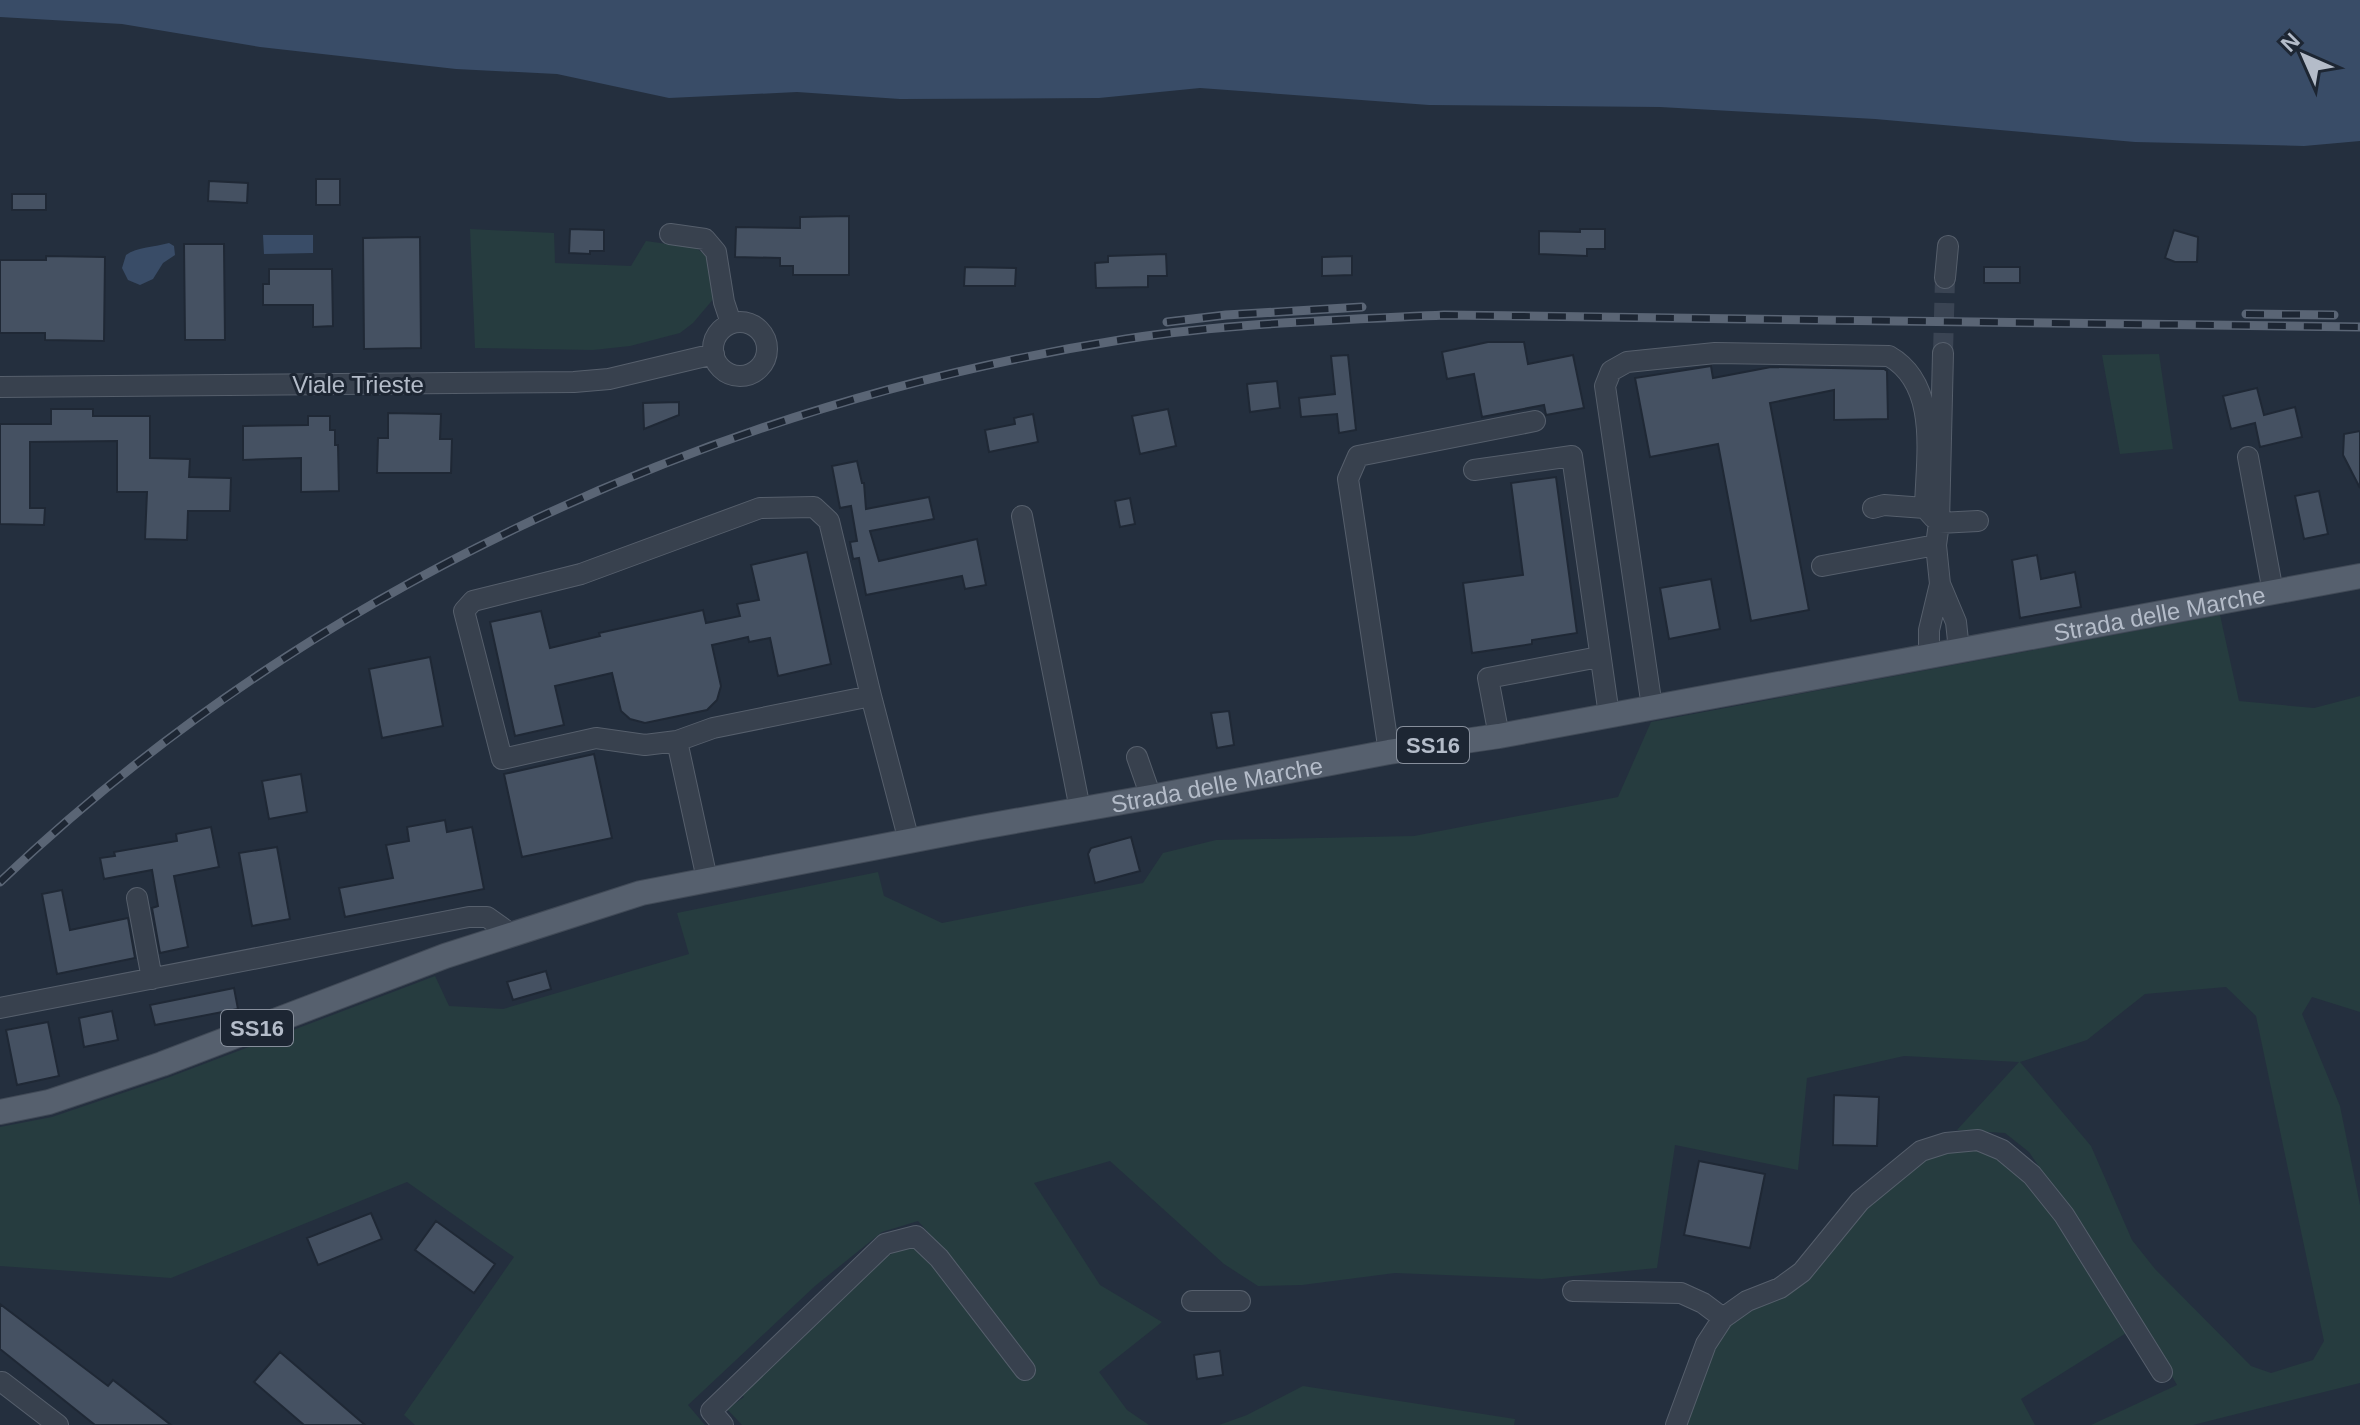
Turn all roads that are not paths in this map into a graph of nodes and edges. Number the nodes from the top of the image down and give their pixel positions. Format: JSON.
{"nodes":[{"id":1,"x":670,"y":234,"type":"dead end"},
{"id":2,"x":1948,"y":246,"type":"dead end"},
{"id":3,"x":1945,"y":278,"type":"tunnel mouth"},
{"id":4,"x":731,"y":323,"type":"junction"},
{"id":5,"x":1943,"y":353,"type":"tunnel mouth"},
{"id":6,"x":714,"y":354,"type":"junction"},
{"id":7,"x":0,"y":387,"type":"edge"},
{"id":8,"x":1535,"y":421,"type":"dead end"},
{"id":9,"x":2248,"y":457,"type":"dead end"},
{"id":10,"x":1474,"y":470,"type":"dead end"},
{"id":11,"x":1873,"y":508,"type":"dead end"},
{"id":12,"x":1022,"y":516,"type":"dead end"},
{"id":13,"x":1932,"y":516,"type":"junction"},
{"id":14,"x":1978,"y":521,"type":"dead end"},
{"id":15,"x":1936,"y":545,"type":"junction"},
{"id":16,"x":1822,"y":566,"type":"dead end"},
{"id":17,"x":2360,"y":576,"type":"edge"},
{"id":18,"x":1940,"y":584,"type":"junction"},
{"id":19,"x":2273,"y":592,"type":"junction"},
{"id":20,"x":1959,"y":650,"type":"junction"},
{"id":21,"x":1929,"y":656,"type":"junction"},
{"id":22,"x":1599,"y":657,"type":"junction"},
{"id":23,"x":871,"y":696,"type":"junction"},
{"id":24,"x":1652,"y":707,"type":"junction"},
{"id":25,"x":1609,"y":715,"type":"junction"},
{"id":26,"x":1499,"y":736,"type":"junction"},
{"id":27,"x":677,"y":741,"type":"junction"},
{"id":28,"x":1389,"y":752,"type":"junction"},
{"id":29,"x":1137,"y":757,"type":"dead end"},
{"id":30,"x":1151,"y":797,"type":"junction"},
{"id":31,"x":1080,"y":809,"type":"junction"},
{"id":32,"x":909,"y":841,"type":"junction"},
{"id":33,"x":707,"y":879,"type":"junction"},
{"id":34,"x":137,"y":898,"type":"dead end"},
{"id":35,"x":511,"y":934,"type":"junction"},
{"id":36,"x":152,"y":979,"type":"junction"},
{"id":37,"x":0,"y":1008,"type":"edge"},
{"id":38,"x":0,"y":1112,"type":"edge"},
{"id":39,"x":1573,"y":1291,"type":"dead end"},
{"id":40,"x":1192,"y":1301,"type":"dead end"},
{"id":41,"x":1240,"y":1301,"type":"dead end"},
{"id":42,"x":1723,"y":1318,"type":"junction"},
{"id":43,"x":1025,"y":1370,"type":"dead end"},
{"id":44,"x":2162,"y":1372,"type":"dead end"},
{"id":45,"x":2,"y":1382,"type":"dead end"},
{"id":46,"x":58,"y":1425,"type":"edge"},
{"id":47,"x":723,"y":1425,"type":"edge"},
{"id":48,"x":1676,"y":1425,"type":"edge"}],
"edges":[{"from":1,"to":4,"type":"street"},
{"from":2,"to":3,"type":"street"},
{"from":4,"to":6,"type":"street"},
{"from":4,"to":6,"type":"street"},
{"from":5,"to":13,"type":"street"},
{"from":6,"to":7,"type":"street","name":"Viale Trieste"},
{"from":8,"to":28,"type":"street"},
{"from":9,"to":19,"type":"street"},
{"from":10,"to":22,"type":"street"},
{"from":11,"to":13,"type":"street"},
{"from":12,"to":31,"type":"street"},
{"from":13,"to":14,"type":"street"},
{"from":13,"to":15,"type":"street"},
{"from":13,"to":24,"type":"street"},
{"from":15,"to":16,"type":"street"},
{"from":15,"to":18,"type":"street"},
{"from":17,"to":19,"type":"main road","name":"Strada delle Marche","number":"SS16"},
{"from":18,"to":20,"type":"street"},
{"from":18,"to":21,"type":"street"},
{"from":19,"to":20,"type":"main road","name":"Strada delle Marche","number":"SS16"},
{"from":20,"to":21,"type":"main road","name":"Strada delle Marche","number":"SS16"},
{"from":21,"to":24,"type":"main road","name":"Strada delle Marche","number":"SS16"},
{"from":22,"to":25,"type":"street"},
{"from":22,"to":26,"type":"street"},
{"from":23,"to":27,"type":"street"},
{"from":23,"to":27,"type":"street"},
{"from":23,"to":32,"type":"street"},
{"from":24,"to":25,"type":"main road","name":"Strada delle Marche","number":"SS16"},
{"from":25,"to":26,"type":"main road","name":"Strada delle Marche","number":"SS16"},
{"from":26,"to":28,"type":"main road","name":"Strada delle Marche","number":"SS16"},
{"from":27,"to":33,"type":"street"},
{"from":28,"to":30,"type":"main road","name":"Strada delle Marche","number":"SS16"},
{"from":29,"to":30,"type":"street"},
{"from":30,"to":31,"type":"main road","name":"Strada delle Marche","number":"SS16"},
{"from":31,"to":32,"type":"main road","name":"Strada delle Marche","number":"SS16"},
{"from":32,"to":33,"type":"main road","name":"Strada delle Marche","number":"SS16"},
{"from":33,"to":35,"type":"main road","name":"Strada delle Marche","number":"SS16"},
{"from":34,"to":36,"type":"street"},
{"from":35,"to":36,"type":"street"},
{"from":35,"to":38,"type":"main road","number":"SS16"},
{"from":36,"to":37,"type":"street"},
{"from":39,"to":42,"type":"street"},
{"from":40,"to":41,"type":"street"},
{"from":42,"to":44,"type":"street"},
{"from":42,"to":48,"type":"street"},
{"from":43,"to":47,"type":"street"},
{"from":45,"to":46,"type":"street"}]}
